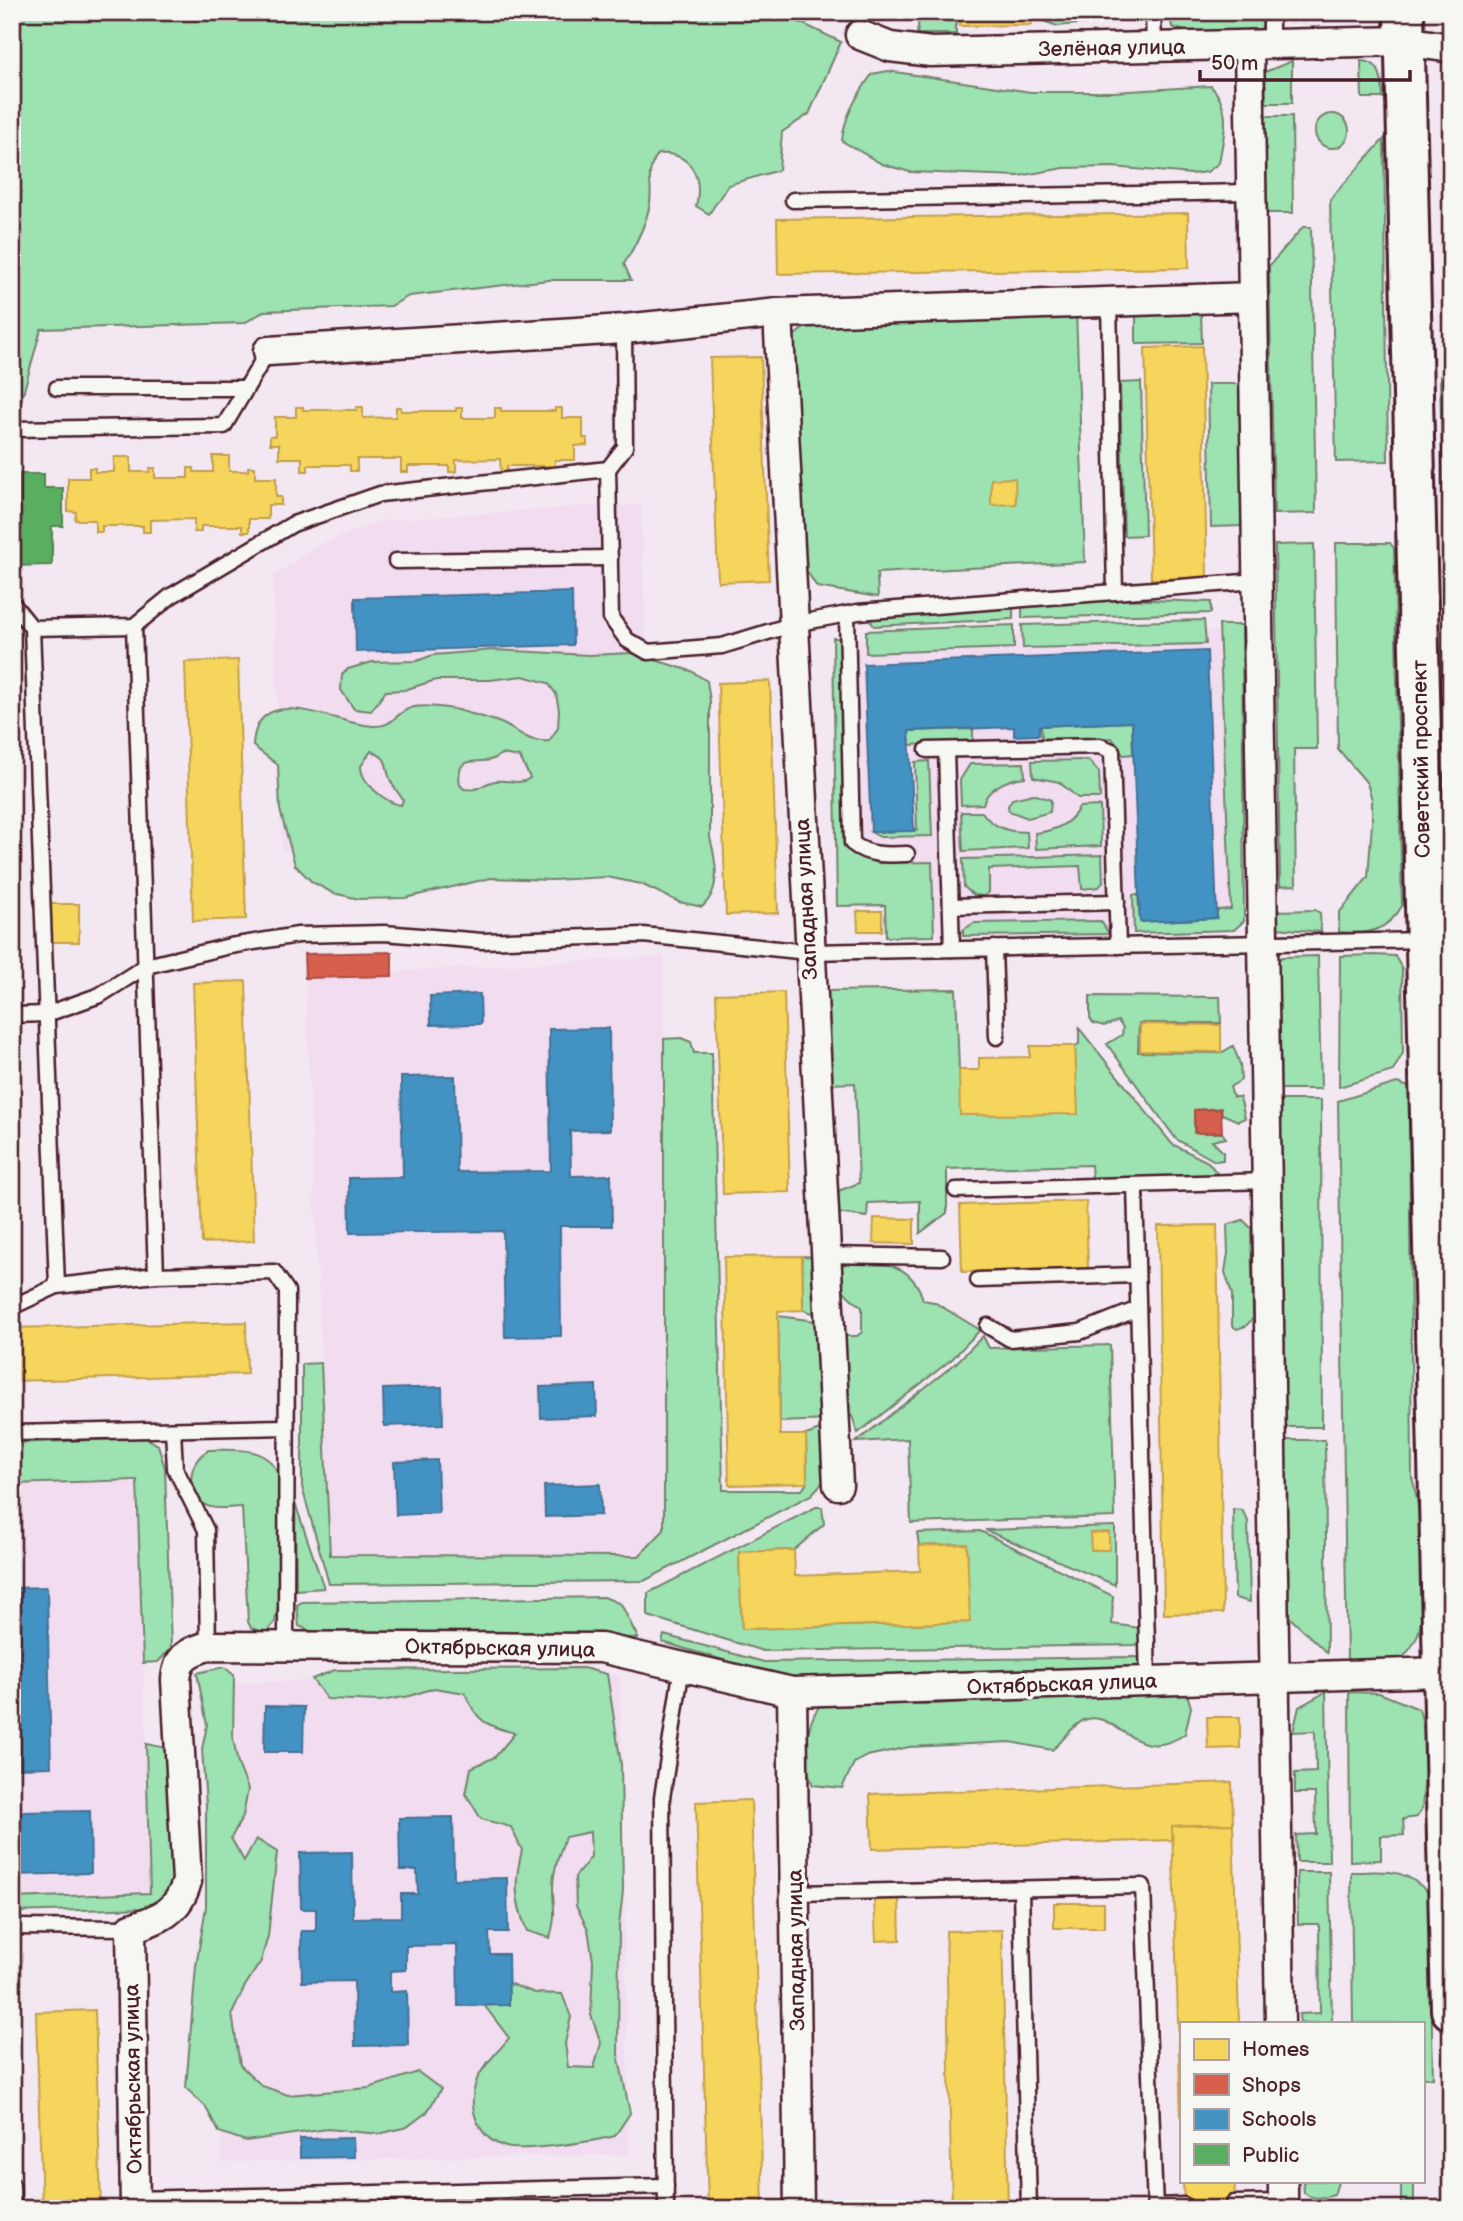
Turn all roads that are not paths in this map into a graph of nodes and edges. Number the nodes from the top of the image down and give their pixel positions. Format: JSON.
{"nodes":[{"id":1,"x":1153,"y":12,"type":"edge"},
{"id":2,"x":1271,"y":12,"type":"edge"},
{"id":3,"x":1404,"y":27,"type":"edge"},
{"id":4,"x":860,"y":35,"type":"dead end"},
{"id":5,"x":1260,"y":45,"type":"junction"},
{"id":6,"x":1154,"y":47,"type":"junction"},
{"id":7,"x":1451,"y":48,"type":"edge"},
{"id":8,"x":1251,"y":192,"type":"junction"},
{"id":9,"x":793,"y":200,"type":"dead end"},
{"id":10,"x":1253,"y":297,"type":"junction"},
{"id":11,"x":1109,"y":302,"type":"junction"},
{"id":12,"x":778,"y":313,"type":"junction"},
{"id":13,"x":624,"y":329,"type":"junction"},
{"id":14,"x":268,"y":351,"type":"joint"},
{"id":15,"x":57,"y":388,"type":"dead end"},
{"id":16,"x":246,"y":388,"type":"junction"},
{"id":17,"x":12,"y":429,"type":"edge"},
{"id":18,"x":608,"y":469,"type":"junction"},
{"id":19,"x":610,"y":558,"type":"junction"},
{"id":20,"x":396,"y":561,"type":"dead end"},
{"id":21,"x":1257,"y":581,"type":"junction"},
{"id":22,"x":1115,"y":592,"type":"junction"},
{"id":23,"x":12,"y":603,"type":"edge"},
{"id":24,"x":847,"y":614,"type":"junction"},
{"id":25,"x":794,"y":624,"type":"junction"},
{"id":26,"x":134,"y":626,"type":"junction"},
{"id":27,"x":32,"y":628,"type":"junction"},
{"id":28,"x":927,"y":750,"type":"dead end"},
{"id":29,"x":946,"y":750,"type":"junction"},
{"id":30,"x":907,"y":854,"type":"dead end"},
{"id":31,"x":1117,"y":902,"type":"junction"},
{"id":32,"x":951,"y":906,"type":"junction"},
{"id":33,"x":1425,"y":940,"type":"junction"},
{"id":34,"x":1263,"y":943,"type":"junction"},
{"id":35,"x":1118,"y":946,"type":"junction"},
{"id":36,"x":994,"y":948,"type":"junction"},
{"id":37,"x":952,"y":949,"type":"junction"},
{"id":38,"x":808,"y":952,"type":"junction"},
{"id":39,"x":146,"y":966,"type":"junction"},
{"id":40,"x":47,"y":1014,"type":"junction"},
{"id":41,"x":12,"y":1015,"type":"edge"},
{"id":42,"x":1439,"y":1025,"type":"edge"},
{"id":43,"x":997,"y":1037,"type":"dead end"},
{"id":44,"x":1267,"y":1181,"type":"junction"},
{"id":45,"x":1135,"y":1185,"type":"junction"},
{"id":46,"x":957,"y":1190,"type":"dead end"},
{"id":47,"x":825,"y":1255,"type":"junction"},
{"id":48,"x":942,"y":1257,"type":"dead end"},
{"id":49,"x":156,"y":1275,"type":"junction"},
{"id":50,"x":1137,"y":1275,"type":"junction"},
{"id":51,"x":978,"y":1280,"type":"dead end"},
{"id":52,"x":57,"y":1286,"type":"junction"},
{"id":53,"x":12,"y":1307,"type":"edge"},
{"id":54,"x":1138,"y":1309,"type":"junction"},
{"id":55,"x":988,"y":1326,"type":"dead end"},
{"id":56,"x":286,"y":1427,"type":"junction"},
{"id":57,"x":173,"y":1430,"type":"junction"},
{"id":58,"x":12,"y":1433,"type":"edge"},
{"id":59,"x":1444,"y":1443,"type":"edge"},
{"id":60,"x":838,"y":1485,"type":"dead end"},
{"id":61,"x":208,"y":1646,"type":"junction"},
{"id":62,"x":286,"y":1646,"type":"junction"},
{"id":63,"x":682,"y":1666,"type":"junction"},
{"id":64,"x":1443,"y":1672,"type":"junction"},
{"id":65,"x":1275,"y":1678,"type":"junction"},
{"id":66,"x":1149,"y":1682,"type":"junction"},
{"id":67,"x":792,"y":1692,"type":"junction"},
{"id":68,"x":1448,"y":1789,"type":"edge"},
{"id":69,"x":1021,"y":1890,"type":"junction"},
{"id":70,"x":795,"y":1893,"type":"junction"},
{"id":71,"x":12,"y":1927,"type":"edge"},
{"id":72,"x":131,"y":1928,"type":"junction"},
{"id":73,"x":1451,"y":2010,"type":"edge"},
{"id":74,"x":1280,"y":2022,"type":"edge"},
{"id":75,"x":12,"y":2185,"type":"edge"},
{"id":76,"x":666,"y":2186,"type":"junction"},
{"id":77,"x":1283,"y":2197,"type":"edge"},
{"id":78,"x":1234,"y":2203,"type":"dead end"},
{"id":79,"x":135,"y":2204,"type":"edge"},
{"id":80,"x":1184,"y":2205,"type":"dead end"},
{"id":81,"x":1155,"y":2207,"type":"edge"},
{"id":82,"x":13,"y":2209,"type":"edge"},
{"id":83,"x":666,"y":2209,"type":"edge"},
{"id":84,"x":799,"y":2209,"type":"edge"},
{"id":85,"x":1029,"y":2209,"type":"edge"}],
"edges":[{"from":1,"to":6,"type":"lane"},
{"from":2,"to":5,"type":"lane"},
{"from":3,"to":5,"type":"street","name":"Зелёная улица"},
{"from":3,"to":7,"type":"street","name":"Зелёная улица"},
{"from":3,"to":33,"type":"main road","name":"Советский проспект"},
{"from":4,"to":6,"type":"street","name":"Зелёная улица"},
{"from":5,"to":6,"type":"street","name":"Зелёная улица"},
{"from":5,"to":8,"type":"street"},
{"from":8,"to":9,"type":"lane"},
{"from":8,"to":10,"type":"street"},
{"from":10,"to":11,"type":"street"},
{"from":10,"to":21,"type":"street"},
{"from":11,"to":12,"type":"street"},
{"from":11,"to":22,"type":"lane"},
{"from":12,"to":13,"type":"street"},
{"from":12,"to":25,"type":"street","name":"Западная улица"},
{"from":13,"to":14,"type":"street"},
{"from":13,"to":18,"type":"lane"},
{"from":14,"to":16,"type":"lane"},
{"from":15,"to":16,"type":"lane"},
{"from":16,"to":17,"type":"lane"},
{"from":18,"to":19,"type":"lane"},
{"from":18,"to":26,"type":"lane"},
{"from":19,"to":20,"type":"lane"},
{"from":19,"to":25,"type":"lane"},
{"from":21,"to":22,"type":"lane"},
{"from":21,"to":34,"type":"street"},
{"from":22,"to":24,"type":"lane"},
{"from":23,"to":27,"type":"lane"},
{"from":24,"to":25,"type":"lane"},
{"from":24,"to":30,"type":"lane"},
{"from":25,"to":38,"type":"street","name":"Западная улица"},
{"from":26,"to":27,"type":"lane"},
{"from":26,"to":39,"type":"lane"},
{"from":27,"to":40,"type":"lane"},
{"from":28,"to":29,"type":"lane"},
{"from":29,"to":31,"type":"lane"},
{"from":29,"to":32,"type":"lane"},
{"from":31,"to":32,"type":"lane"},
{"from":31,"to":35,"type":"lane"},
{"from":32,"to":37,"type":"lane"},
{"from":33,"to":34,"type":"lane"},
{"from":33,"to":42,"type":"main road","name":"Советский проспект"},
{"from":34,"to":35,"type":"lane"},
{"from":34,"to":44,"type":"street"},
{"from":35,"to":36,"type":"lane"},
{"from":36,"to":37,"type":"lane"},
{"from":36,"to":43,"type":"lane"},
{"from":37,"to":38,"type":"lane"},
{"from":38,"to":39,"type":"lane"},
{"from":38,"to":47,"type":"street","name":"Западная улица"},
{"from":39,"to":40,"type":"lane"},
{"from":39,"to":49,"type":"lane"},
{"from":40,"to":41,"type":"lane"},
{"from":40,"to":52,"type":"lane"},
{"from":42,"to":59,"type":"main road","name":"Советский проспект"},
{"from":44,"to":45,"type":"lane"},
{"from":44,"to":65,"type":"street"},
{"from":45,"to":46,"type":"lane"},
{"from":45,"to":50,"type":"lane"},
{"from":47,"to":48,"type":"lane"},
{"from":47,"to":60,"type":"street","name":"Западная улица"},
{"from":49,"to":52,"type":"lane"},
{"from":49,"to":56,"type":"lane"},
{"from":50,"to":51,"type":"lane"},
{"from":50,"to":54,"type":"lane"},
{"from":52,"to":53,"type":"lane"},
{"from":54,"to":55,"type":"lane"},
{"from":54,"to":66,"type":"lane"},
{"from":56,"to":57,"type":"lane"},
{"from":56,"to":62,"type":"lane"},
{"from":57,"to":58,"type":"lane"},
{"from":57,"to":61,"type":"lane"},
{"from":59,"to":64,"type":"main road","name":"Советский проспект"},
{"from":61,"to":62,"type":"street","name":"Октябрьская улица"},
{"from":61,"to":72,"type":"street","name":"Октябрьская улица"},
{"from":62,"to":63,"type":"street","name":"Октябрьская улица"},
{"from":63,"to":67,"type":"street","name":"Октябрьская улица"},
{"from":63,"to":76,"type":"lane"},
{"from":64,"to":65,"type":"street","name":"Октябрьская улица"},
{"from":64,"to":68,"type":"main road","name":"Советский проспект"},
{"from":65,"to":66,"type":"street","name":"Октябрьская улица"},
{"from":65,"to":74,"type":"street"},
{"from":66,"to":67,"type":"street","name":"Октябрьская улица"},
{"from":67,"to":70,"type":"street","name":"Западная улица"},
{"from":68,"to":73,"type":"main road","name":"Советский проспект"},
{"from":69,"to":70,"type":"lane"},
{"from":69,"to":81,"type":"lane"},
{"from":69,"to":85,"type":"lane"},
{"from":70,"to":84,"type":"street","name":"Западная улица"},
{"from":71,"to":72,"type":"lane"},
{"from":72,"to":79,"type":"street","name":"Октябрьская улица"},
{"from":75,"to":82,"type":"lane"},
{"from":76,"to":79,"type":"lane"},
{"from":76,"to":83,"type":"lane"},
{"from":77,"to":78,"type":"lane"},
{"from":80,"to":81,"type":"lane"}]}
